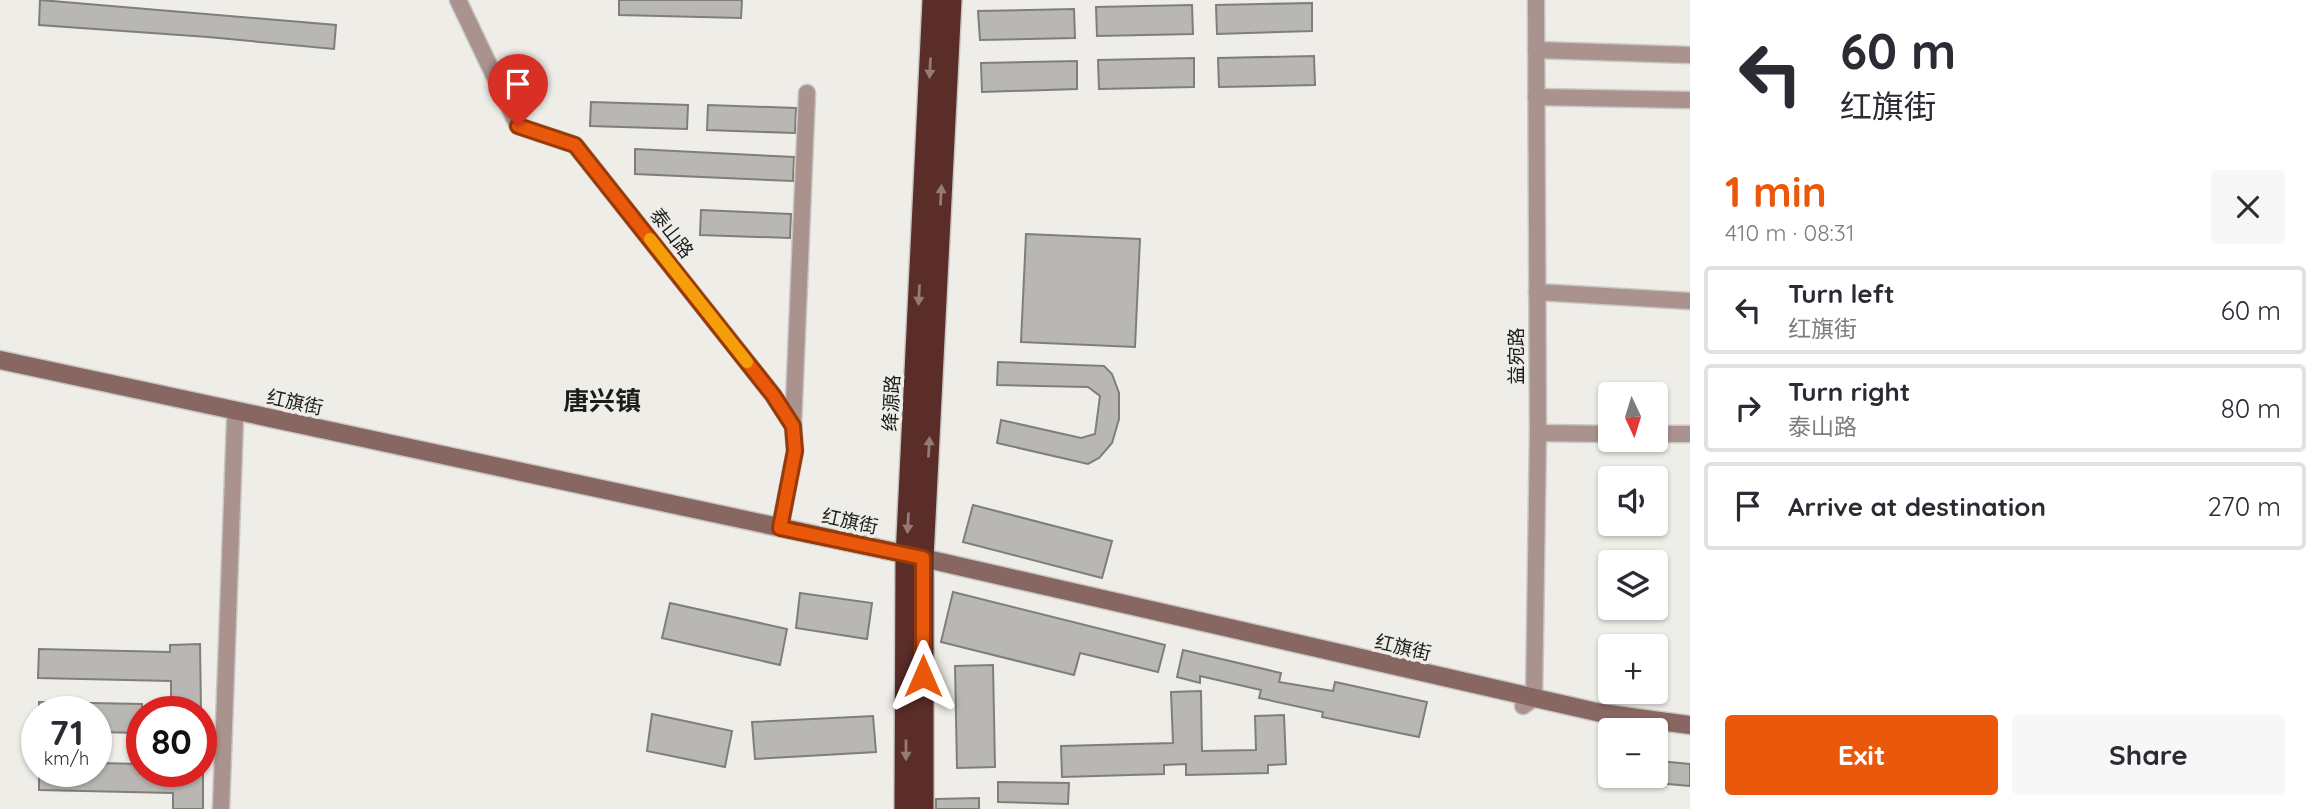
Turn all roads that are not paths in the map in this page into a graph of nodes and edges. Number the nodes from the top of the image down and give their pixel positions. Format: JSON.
{"nodes":[{"id":1,"x":458,"y":0,"type":"edge"},
{"id":2,"x":933,"y":0,"type":"edge"},
{"id":3,"x":951,"y":0,"type":"edge"},
{"id":4,"x":1536,"y":0,"type":"edge"},
{"id":5,"x":1536,"y":50,"type":"junction"},
{"id":6,"x":1690,"y":55,"type":"edge"},
{"id":7,"x":807,"y":93,"type":"dead end"},
{"id":8,"x":1536,"y":97,"type":"junction"},
{"id":9,"x":1690,"y":100,"type":"edge"},
{"id":10,"x":1537,"y":292,"type":"junction"},
{"id":11,"x":1690,"y":301,"type":"edge"},
{"id":12,"x":0,"y":360,"type":"edge"},
{"id":13,"x":0,"y":370,"type":"edge"},
{"id":14,"x":235,"y":421,"type":"junction"},
{"id":15,"x":793,"y":426,"type":"junction"},
{"id":16,"x":1538,"y":433,"type":"junction"},
{"id":17,"x":1598,"y":434,"type":"edge"},
{"id":18,"x":1668,"y":434,"type":"edge"},
{"id":19,"x":1690,"y":434,"type":"edge"},
{"id":20,"x":780,"y":528,"type":"junction"},
{"id":21,"x":915,"y":562,"type":"junction"},
{"id":22,"x":1528,"y":702,"type":"junction"},
{"id":23,"x":1598,"y":723,"type":"edge"},
{"id":24,"x":1690,"y":725,"type":"edge"},
{"id":25,"x":1668,"y":733,"type":"edge"},
{"id":26,"x":1690,"y":736,"type":"edge"},
{"id":27,"x":221,"y":809,"type":"edge"},
{"id":28,"x":905,"y":809,"type":"edge"},
{"id":29,"x":923,"y":809,"type":"edge"}],
"edges":[{"from":1,"to":15,"type":"street","name":"泰山路"},
{"from":2,"to":21,"type":"highway","name":"绛源路","one_way":true},
{"from":21,"to":3,"type":"highway","name":"绛源路","one_way":true},
{"from":4,"to":5,"type":"street","name":"益宛路"},
{"from":5,"to":6,"type":"street"},
{"from":5,"to":8,"type":"street","name":"益宛路"},
{"from":7,"to":15,"type":"street"},
{"from":8,"to":9,"type":"street"},
{"from":8,"to":10,"type":"street","name":"益宛路"},
{"from":10,"to":11,"type":"street"},
{"from":10,"to":16,"type":"street","name":"益宛路"},
{"from":12,"to":20,"type":"main road","name":"红旗街"},
{"from":13,"to":14,"type":"main road","name":"红旗街"},
{"from":14,"to":21,"type":"main road","name":"红旗街"},
{"from":14,"to":27,"type":"street"},
{"from":15,"to":20,"type":"street"},
{"from":16,"to":17,"type":"street"},
{"from":16,"to":22,"type":"street","name":"益宛路"},
{"from":18,"to":19,"type":"street"},
{"from":20,"to":21,"type":"main road","name":"红旗街"},
{"from":21,"to":22,"type":"main road","name":"红旗街"},
{"from":21,"to":28,"type":"highway","name":"绛源路","one_way":true},
{"from":21,"to":29,"type":"highway","name":"绛源路"},
{"from":22,"to":23,"type":"main road","name":"红旗街"},
{"from":22,"to":24,"type":"main road","name":"红旗街"},
{"from":25,"to":26,"type":"main road"}]}
